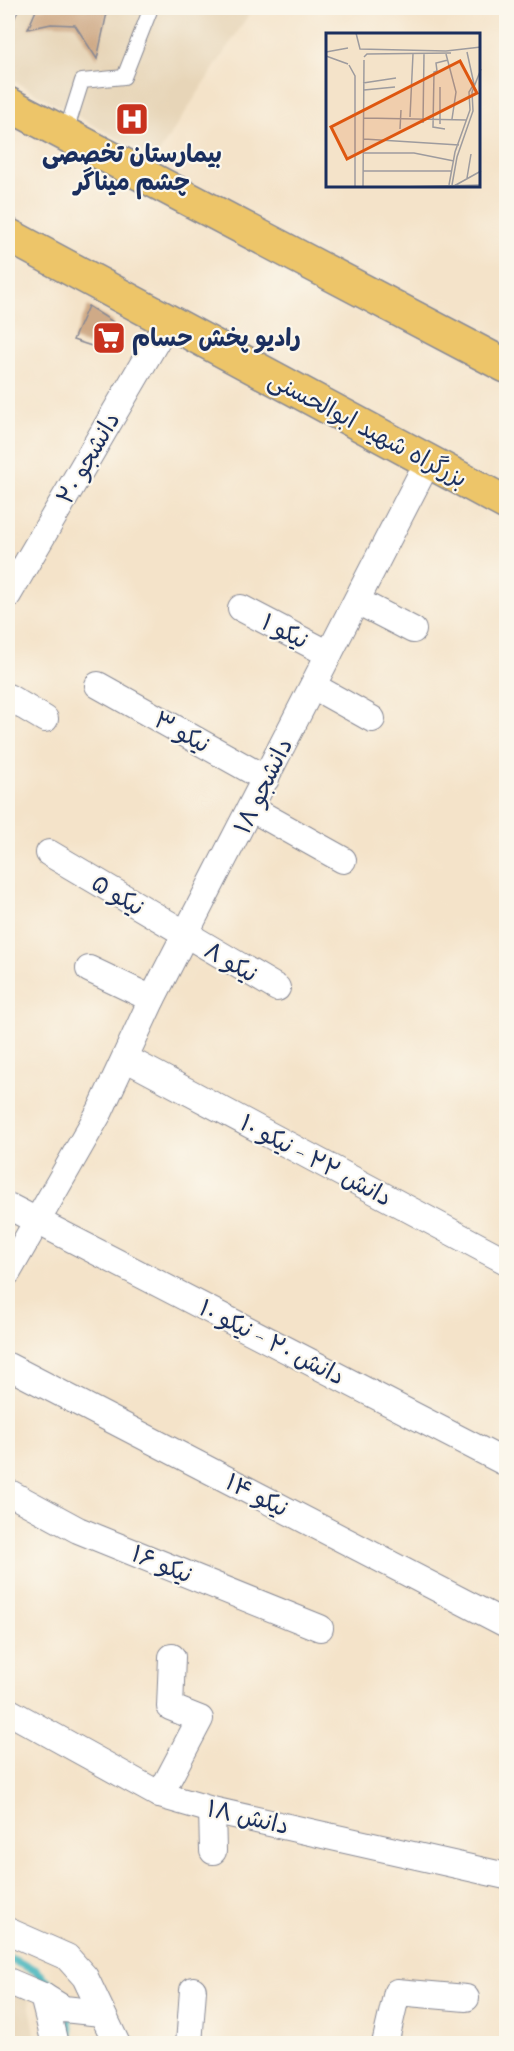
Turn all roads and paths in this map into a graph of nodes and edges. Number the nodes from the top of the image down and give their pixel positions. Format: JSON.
{"nodes":[{"id":1,"x":11,"y":8,"type":"edge"},
{"id":2,"x":151,"y":8,"type":"edge"},
{"id":3,"x":8,"y":15,"type":"edge"},
{"id":4,"x":8,"y":104,"type":"edge"},
{"id":5,"x":65,"y":135,"type":"junction"},
{"id":6,"x":8,"y":235,"type":"edge"},
{"id":7,"x":168,"y":321,"type":"junction"},
{"id":8,"x":507,"y":366,"type":"edge"},
{"id":9,"x":428,"y":461,"type":"junction"},
{"id":10,"x":507,"y":503,"type":"edge"},
{"id":11,"x":8,"y":595,"type":"edge"},
{"id":12,"x":357,"y":601,"type":"junction"},
{"id":13,"x":241,"y":608,"type":"dead end"},
{"id":14,"x":413,"y":630,"type":"dead end"},
{"id":15,"x":329,"y":654,"type":"junction"},
{"id":16,"x":98,"y":685,"type":"dead end"},
{"id":17,"x":313,"y":686,"type":"junction"},
{"id":18,"x":8,"y":697,"type":"edge"},
{"id":19,"x":45,"y":719,"type":"dead end"},
{"id":20,"x":372,"y":719,"type":"dead end"},
{"id":21,"x":266,"y":779,"type":"junction"},
{"id":22,"x":252,"y":809,"type":"junction"},
{"id":23,"x":49,"y":853,"type":"dead end"},
{"id":24,"x":343,"y":860,"type":"dead end"},
{"id":25,"x":186,"y":936,"type":"junction"},
{"id":26,"x":89,"y":969,"type":"dead end"},
{"id":27,"x":277,"y":988,"type":"dead end"},
{"id":28,"x":153,"y":999,"type":"junction"},
{"id":29,"x":125,"y":1058,"type":"junction"},
{"id":30,"x":8,"y":1206,"type":"edge"},
{"id":31,"x":37,"y":1221,"type":"junction"},
{"id":32,"x":507,"y":1261,"type":"edge"},
{"id":33,"x":8,"y":1272,"type":"edge"},
{"id":34,"x":8,"y":1366,"type":"edge"},
{"id":35,"x":507,"y":1463,"type":"edge"},
{"id":36,"x":8,"y":1492,"type":"edge"},
{"id":37,"x":507,"y":1624,"type":"edge"},
{"id":38,"x":320,"y":1628,"type":"dead end"},
{"id":39,"x":172,"y":1657,"type":"dead end"},
{"id":40,"x":8,"y":1711,"type":"edge"},
{"id":41,"x":160,"y":1795,"type":"junction"},
{"id":42,"x":212,"y":1810,"type":"junction"},
{"id":43,"x":213,"y":1851,"type":"dead end"},
{"id":44,"x":507,"y":1876,"type":"edge"},
{"id":45,"x":8,"y":1931,"type":"edge"},
{"id":46,"x":8,"y":1981,"type":"edge"},
{"id":47,"x":193,"y":1990,"type":"dead end"},
{"id":48,"x":466,"y":1998,"type":"dead end"},
{"id":49,"x":54,"y":2002,"type":"junction"},
{"id":50,"x":95,"y":2012,"type":"junction"},
{"id":51,"x":55,"y":2043,"type":"edge"},
{"id":52,"x":117,"y":2043,"type":"edge"},
{"id":53,"x":189,"y":2043,"type":"edge"},
{"id":54,"x":385,"y":2043,"type":"edge"}],
"edges":[{"from":1,"to":3,"type":"lane"},
{"from":2,"to":5,"type":"lane"},
{"from":4,"to":5,"type":"main road"},
{"from":5,"to":8,"type":"main road"},
{"from":6,"to":7,"type":"main road","name":"بزرگراه شهید ابوالحسنی"},
{"from":7,"to":9,"type":"main road","name":"بزرگراه شهید ابوالحسنی"},
{"from":7,"to":11,"type":"street","name":"دانشجو ۲۰"},
{"from":9,"to":10,"type":"main road","name":"بزرگراه شهید ابوالحسنی"},
{"from":9,"to":12,"type":"street","name":"دانشجو ۱۸"},
{"from":12,"to":14,"type":"street"},
{"from":12,"to":15,"type":"street","name":"دانشجو ۱۸"},
{"from":13,"to":15,"type":"street","name":"نیکو ۱"},
{"from":15,"to":17,"type":"street","name":"دانشجو ۱۸"},
{"from":16,"to":21,"type":"street","name":"نیکو ۳"},
{"from":17,"to":20,"type":"street"},
{"from":17,"to":21,"type":"street","name":"دانشجو ۱۸"},
{"from":18,"to":19,"type":"street"},
{"from":21,"to":22,"type":"street","name":"دانشجو ۱۸"},
{"from":22,"to":24,"type":"street"},
{"from":22,"to":25,"type":"street","name":"دانشجو ۱۸"},
{"from":23,"to":25,"type":"street","name":"نیکو ۵"},
{"from":25,"to":27,"type":"street","name":"نیکو ۸"},
{"from":25,"to":28,"type":"street","name":"دانشجو ۱۸"},
{"from":26,"to":28,"type":"street"},
{"from":28,"to":29,"type":"street","name":"دانشجو ۱۸"},
{"from":29,"to":31,"type":"street","name":"دانشجو ۱۸"},
{"from":29,"to":32,"type":"street","name":"دانش ۲۲ - نیکو ۱۰"},
{"from":30,"to":31,"type":"street","name":"دانش ۲۰ - نیکو ۱۰"},
{"from":31,"to":33,"type":"street","name":"دانشجو ۱۸"},
{"from":31,"to":35,"type":"street","name":"دانش ۲۰ - نیکو ۱۰"},
{"from":34,"to":37,"type":"street","name":"نیکو ۱۴"},
{"from":36,"to":38,"type":"street","name":"نیکو ۱۶"},
{"from":39,"to":41,"type":"street"},
{"from":40,"to":41,"type":"street","name":"دانش ۱۸"},
{"from":41,"to":42,"type":"street","name":"دانش ۱۸"},
{"from":42,"to":43,"type":"street"},
{"from":42,"to":44,"type":"street","name":"دانش ۱۸"},
{"from":45,"to":50,"type":"street"},
{"from":46,"to":49,"type":"street"},
{"from":47,"to":53,"type":"street"},
{"from":48,"to":54,"type":"street"},
{"from":49,"to":50,"type":"street"},
{"from":49,"to":51,"type":"street"},
{"from":50,"to":52,"type":"street"}]}
